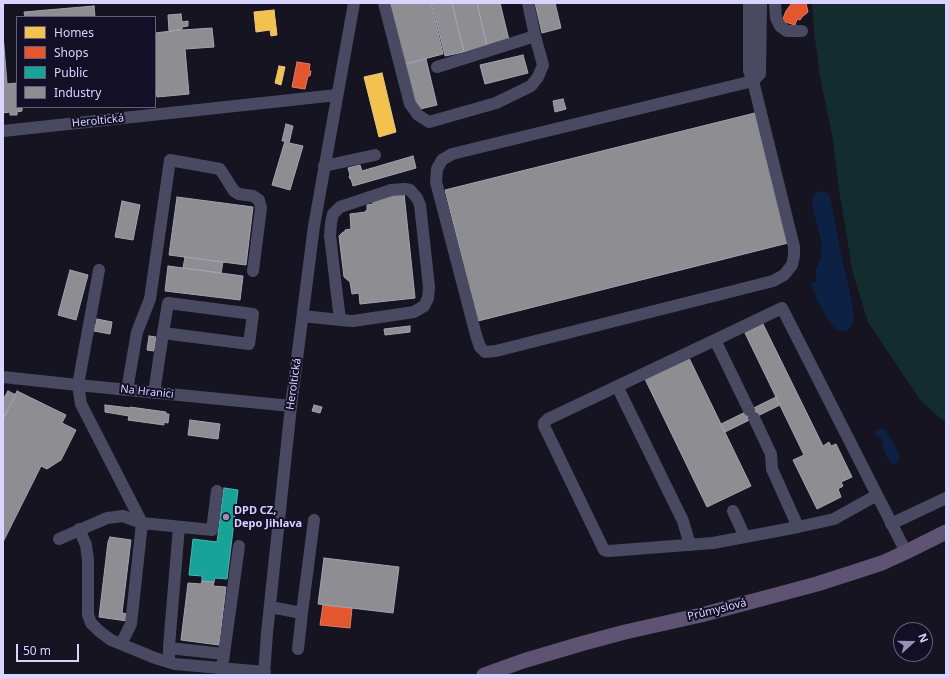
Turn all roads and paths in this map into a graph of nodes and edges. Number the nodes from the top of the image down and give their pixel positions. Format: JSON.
{"nodes":[{"id":1,"x":354,"y":3,"type":"edge"},
{"id":2,"x":384,"y":3,"type":"edge"},
{"id":3,"x":528,"y":3,"type":"edge"},
{"id":4,"x":749,"y":3,"type":"edge"},
{"id":5,"x":761,"y":3,"type":"edge"},
{"id":6,"x":775,"y":3,"type":"edge"},
{"id":7,"x":802,"y":31,"type":"dead end"},
{"id":8,"x":535,"y":36,"type":"junction"},
{"id":9,"x":437,"y":67,"type":"dead end"},
{"id":10,"x":754,"y":81,"type":"junction"},
{"id":11,"x":337,"y":96,"type":"junction"},
{"id":12,"x":3,"y":131,"type":"edge"},
{"id":13,"x":375,"y":155,"type":"dead end"},
{"id":14,"x":324,"y":166,"type":"junction"},
{"id":15,"x":99,"y":270,"type":"dead end"},
{"id":16,"x":253,"y":271,"type":"dead end"},
{"id":17,"x":303,"y":316,"type":"junction"},
{"id":18,"x":340,"y":320,"type":"junction"},
{"id":19,"x":163,"y":333,"type":"junction"},
{"id":20,"x":715,"y":340,"type":"junction"},
{"id":21,"x":3,"y":377,"type":"edge"},
{"id":22,"x":78,"y":385,"type":"junction"},
{"id":23,"x":617,"y":386,"type":"junction"},
{"id":24,"x":127,"y":390,"type":"junction"},
{"id":25,"x":154,"y":393,"type":"junction"},
{"id":26,"x":290,"y":406,"type":"junction"},
{"id":27,"x":217,"y":492,"type":"dead end"},
{"id":28,"x":877,"y":495,"type":"junction"},
{"id":29,"x":946,"y":498,"type":"edge"},
{"id":30,"x":733,"y":511,"type":"dead end"},
{"id":31,"x":314,"y":520,"type":"dead end"},
{"id":32,"x":142,"y":523,"type":"junction"},
{"id":33,"x":892,"y":524,"type":"junction"},
{"id":34,"x":179,"y":527,"type":"junction"},
{"id":35,"x":798,"y":527,"type":"junction"},
{"id":36,"x":79,"y":529,"type":"junction"},
{"id":37,"x":946,"y":532,"type":"edge"},
{"id":38,"x":745,"y":537,"type":"junction"},
{"id":39,"x":59,"y":538,"type":"dead end"},
{"id":40,"x":690,"y":545,"type":"junction"},
{"id":41,"x":239,"y":546,"type":"dead end"},
{"id":42,"x":906,"y":552,"type":"junction"},
{"id":43,"x":270,"y":607,"type":"junction"},
{"id":44,"x":302,"y":613,"type":"junction"},
{"id":45,"x":121,"y":644,"type":"junction"},
{"id":46,"x":169,"y":648,"type":"junction"},
{"id":47,"x":298,"y":648,"type":"dead end"},
{"id":48,"x":224,"y":654,"type":"junction"},
{"id":49,"x":168,"y":662,"type":"junction"},
{"id":50,"x":222,"y":668,"type":"junction"},
{"id":51,"x":265,"y":674,"type":"edge"},
{"id":52,"x":484,"y":675,"type":"edge"}],
"edges":[{"from":1,"to":11,"type":"street","name":"Heroltická"},
{"from":2,"to":8,"type":"street"},
{"from":3,"to":8,"type":"street"},
{"from":4,"to":10,"type":"street"},
{"from":5,"to":10,"type":"street"},
{"from":6,"to":7,"type":"street"},
{"from":8,"to":9,"type":"street"},
{"from":10,"to":10,"type":"street"},
{"from":11,"to":12,"type":"street","name":"Heroltická"},
{"from":11,"to":14,"type":"street","name":"Heroltická"},
{"from":13,"to":14,"type":"street"},
{"from":14,"to":17,"type":"street","name":"Heroltická"},
{"from":15,"to":22,"type":"street"},
{"from":16,"to":24,"type":"street"},
{"from":17,"to":18,"type":"street"},
{"from":17,"to":26,"type":"street","name":"Heroltická"},
{"from":18,"to":18,"type":"street"},
{"from":19,"to":19,"type":"street"},
{"from":19,"to":25,"type":"street"},
{"from":20,"to":23,"type":"street"},
{"from":20,"to":28,"type":"street"},
{"from":20,"to":35,"type":"street"},
{"from":21,"to":22,"type":"street","name":"Na Hranici"},
{"from":22,"to":24,"type":"street","name":"Na Hranici"},
{"from":22,"to":32,"type":"street"},
{"from":23,"to":40,"type":"street"},
{"from":23,"to":40,"type":"street"},
{"from":24,"to":25,"type":"street","name":"Na Hranici"},
{"from":25,"to":26,"type":"street","name":"Na Hranici"},
{"from":26,"to":43,"type":"street","name":"Heroltická"},
{"from":27,"to":34,"type":"street"},
{"from":28,"to":33,"type":"street"},
{"from":28,"to":35,"type":"street"},
{"from":29,"to":33,"type":"street"},
{"from":30,"to":38,"type":"street"},
{"from":31,"to":44,"type":"street"},
{"from":32,"to":34,"type":"street"},
{"from":32,"to":36,"type":"street"},
{"from":32,"to":45,"type":"street"},
{"from":33,"to":42,"type":"street"},
{"from":34,"to":46,"type":"street"},
{"from":35,"to":38,"type":"street"},
{"from":36,"to":39,"type":"street"},
{"from":36,"to":45,"type":"street"},
{"from":37,"to":42,"type":"main road","name":"Průmyslová"},
{"from":38,"to":40,"type":"street"},
{"from":41,"to":48,"type":"street"},
{"from":42,"to":52,"type":"main road","name":"Průmyslová"},
{"from":43,"to":44,"type":"street"},
{"from":43,"to":51,"type":"street","name":"Heroltická"},
{"from":44,"to":47,"type":"street"},
{"from":45,"to":49,"type":"street"},
{"from":46,"to":48,"type":"street"},
{"from":46,"to":49,"type":"street"},
{"from":48,"to":50,"type":"street"},
{"from":49,"to":50,"type":"street"},
{"from":50,"to":51,"type":"street"}]}
